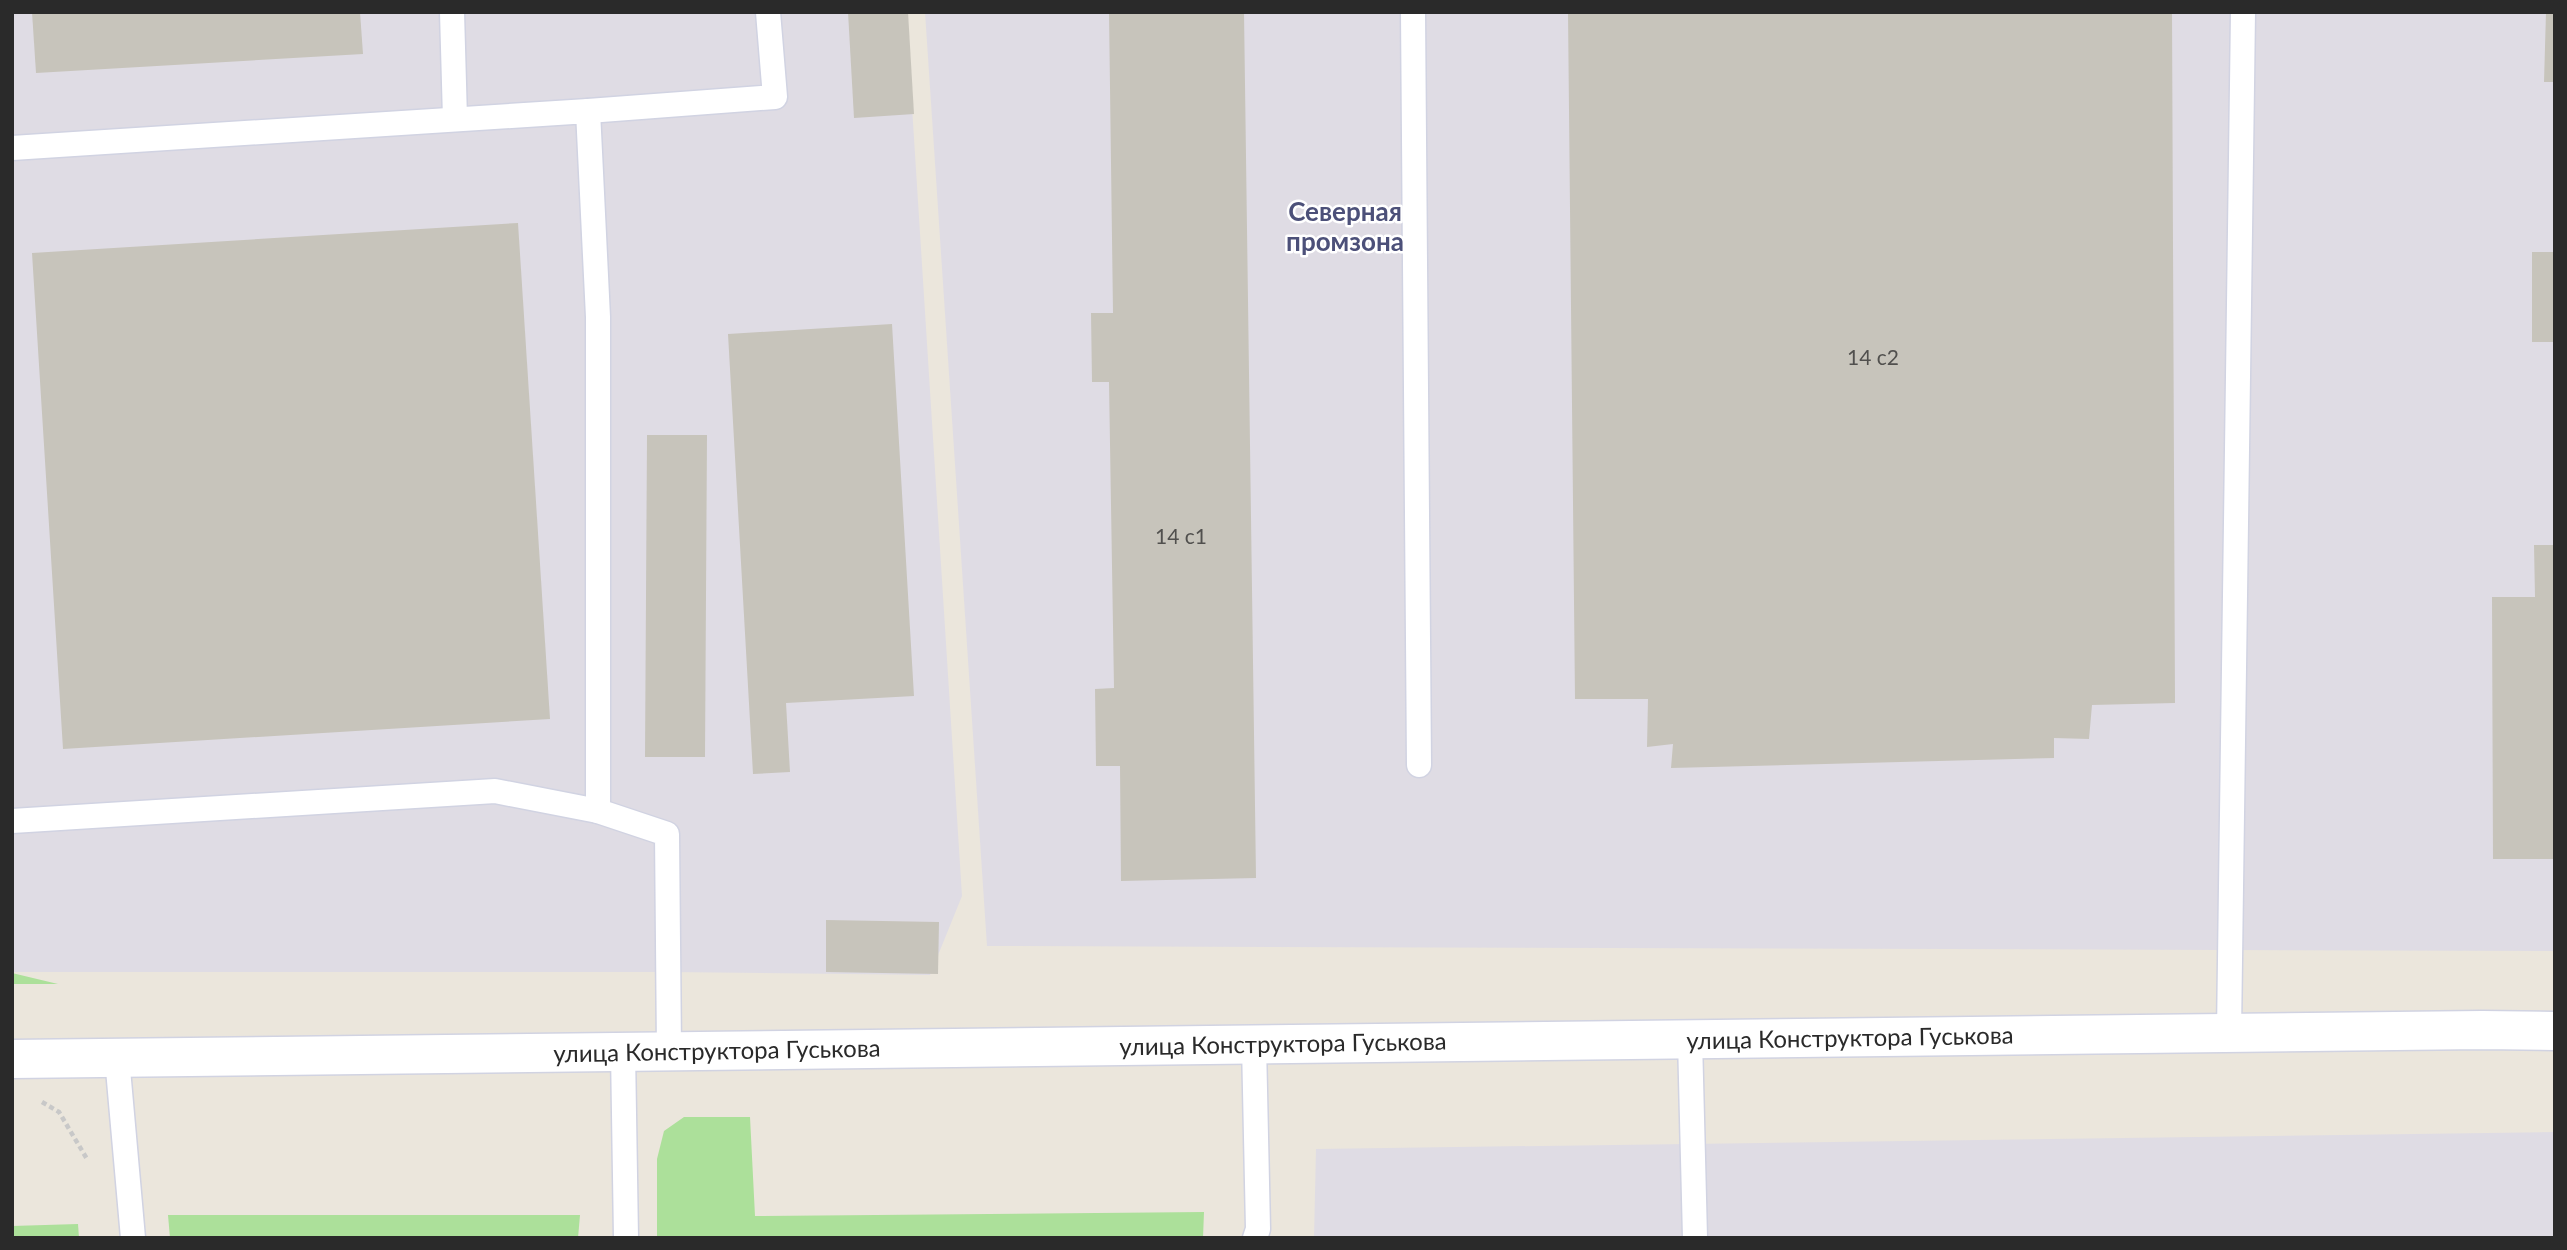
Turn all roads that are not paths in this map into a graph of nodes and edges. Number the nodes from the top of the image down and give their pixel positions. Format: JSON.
{"nodes":[{"id":1,"x":452,"y":12,"type":"edge"},
{"id":2,"x":768,"y":12,"type":"edge"},
{"id":3,"x":1413,"y":12,"type":"edge"},
{"id":4,"x":2243,"y":12,"type":"edge"},
{"id":5,"x":587,"y":111,"type":"junction"},
{"id":6,"x":455,"y":119,"type":"junction"},
{"id":7,"x":12,"y":148,"type":"edge"},
{"id":8,"x":1419,"y":765,"type":"dead end"},
{"id":9,"x":598,"y":811,"type":"junction"},
{"id":10,"x":12,"y":821,"type":"edge"},
{"id":11,"x":2555,"y":1031,"type":"edge"},
{"id":12,"x":2230,"y":1033,"type":"junction"},
{"id":13,"x":1690,"y":1039,"type":"junction"},
{"id":14,"x":1254,"y":1044,"type":"junction"},
{"id":15,"x":623,"y":1051,"type":"junction"},
{"id":16,"x":669,"y":1051,"type":"junction"},
{"id":17,"x":117,"y":1058,"type":"junction"},
{"id":18,"x":21,"y":1059,"type":"edge"},
{"id":19,"x":133,"y":1238,"type":"edge"},
{"id":20,"x":626,"y":1238,"type":"edge"},
{"id":21,"x":1255,"y":1238,"type":"edge"},
{"id":22,"x":1695,"y":1238,"type":"edge"}],
"edges":[{"from":1,"to":6,"type":"lane"},
{"from":2,"to":5,"type":"lane"},
{"from":3,"to":8,"type":"lane"},
{"from":4,"to":12,"type":"lane"},
{"from":5,"to":6,"type":"lane"},
{"from":5,"to":9,"type":"lane"},
{"from":6,"to":7,"type":"lane"},
{"from":9,"to":10,"type":"lane"},
{"from":9,"to":16,"type":"lane"},
{"from":11,"to":12,"type":"street","name":"улица Конструктора Гуськова"},
{"from":12,"to":13,"type":"street","name":"улица Конструктора Гуськова"},
{"from":13,"to":14,"type":"street","name":"улица Конструктора Гуськова"},
{"from":13,"to":22,"type":"lane"},
{"from":14,"to":16,"type":"street","name":"улица Конструктора Гуськова"},
{"from":14,"to":21,"type":"lane"},
{"from":15,"to":16,"type":"street","name":"улица Конструктора Гуськова"},
{"from":15,"to":17,"type":"street","name":"улица Конструктора Гуськова"},
{"from":15,"to":20,"type":"lane"},
{"from":17,"to":18,"type":"street","name":"улица Конструктора Гуськова"},
{"from":17,"to":19,"type":"lane"}]}
